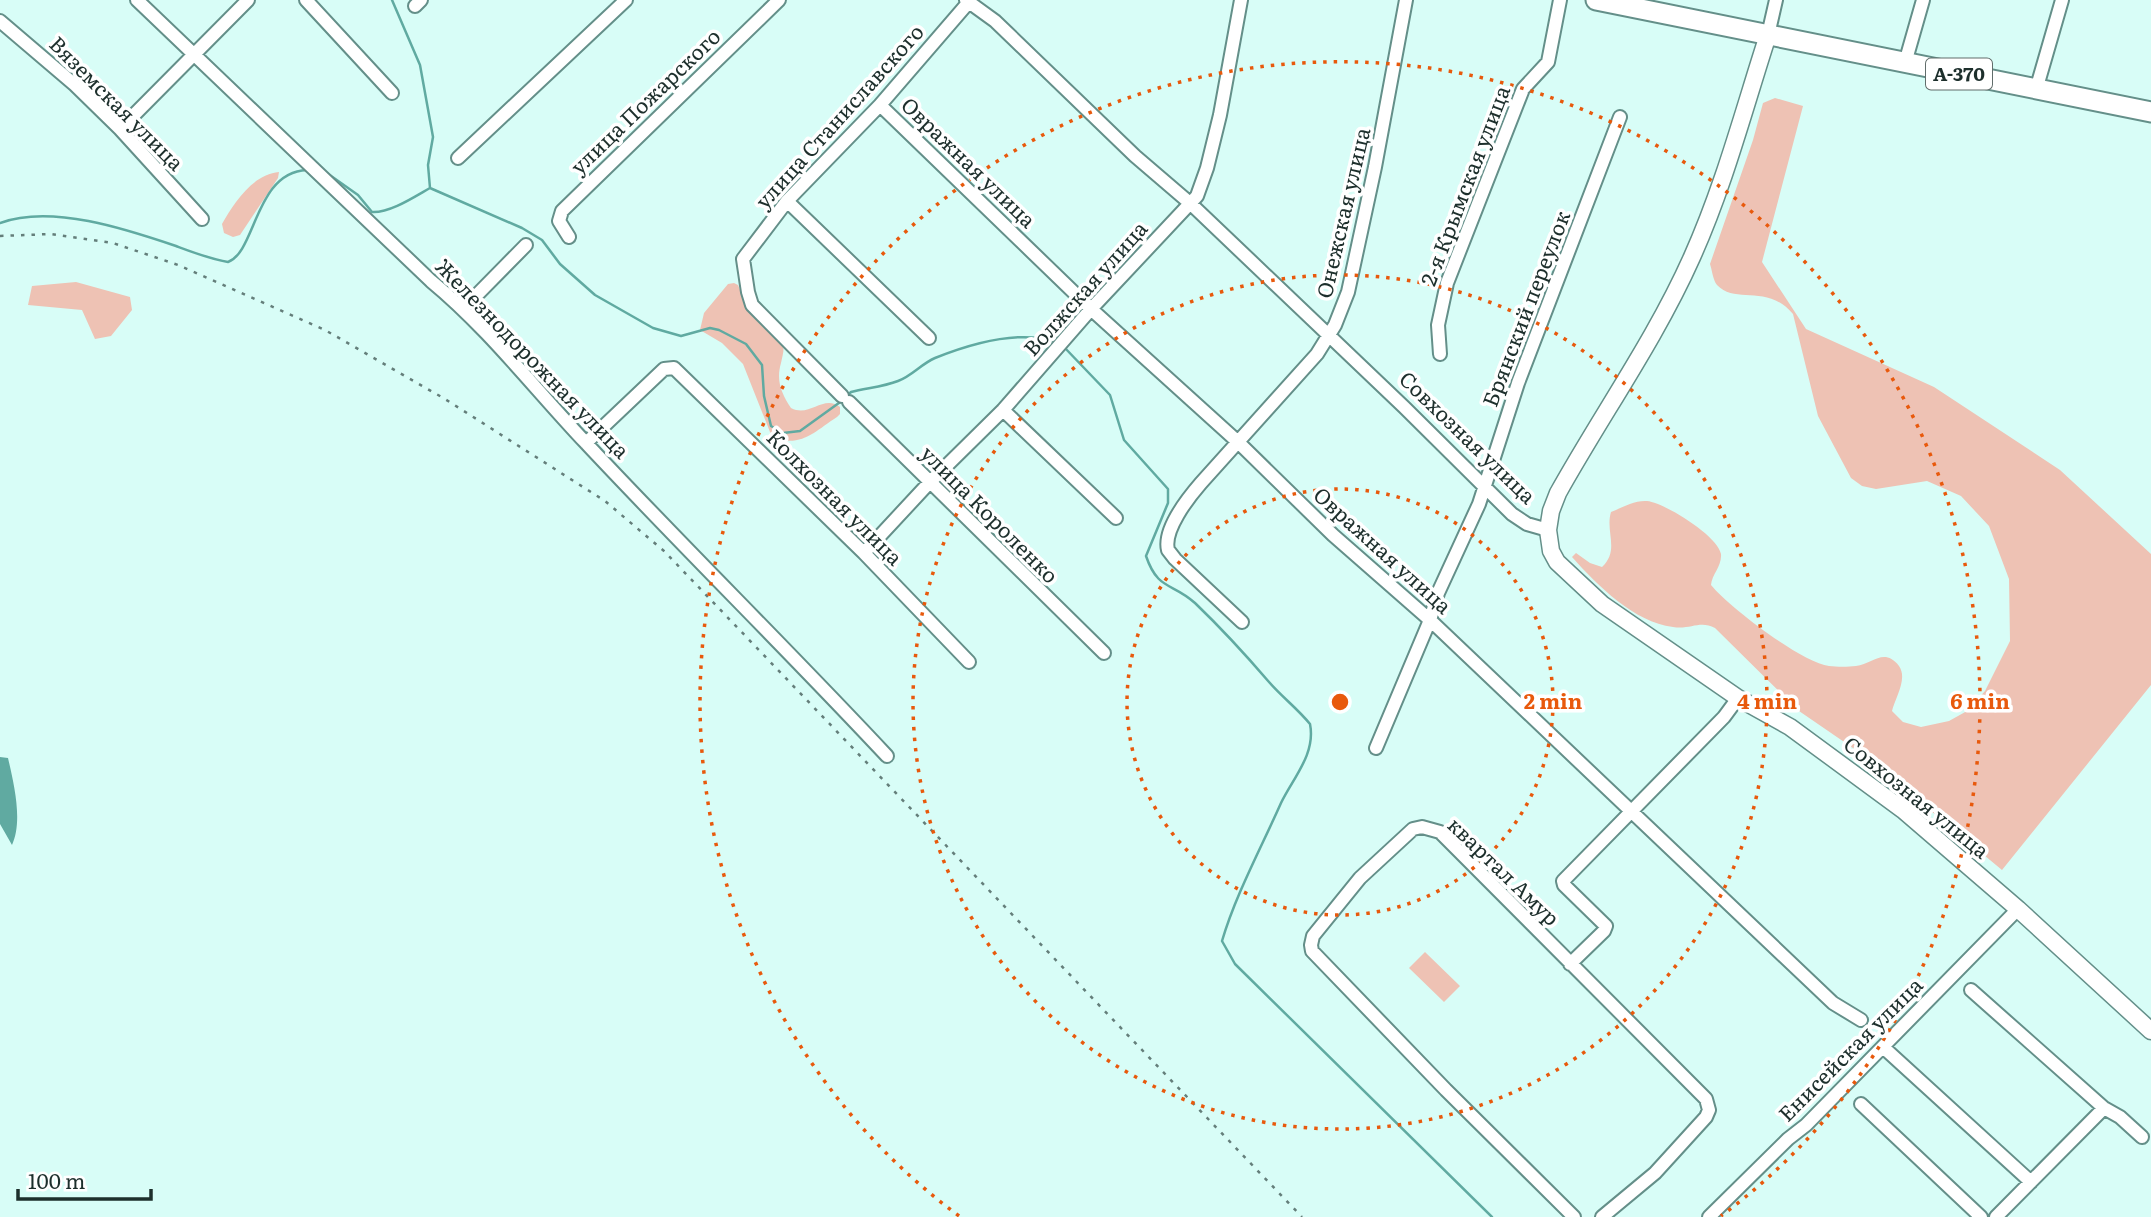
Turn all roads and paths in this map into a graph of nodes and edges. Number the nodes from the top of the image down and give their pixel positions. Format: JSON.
{"nodes":[{"id":1,"x":137,"y":0,"type":"edge"},
{"id":2,"x":248,"y":0,"type":"edge"},
{"id":3,"x":306,"y":0,"type":"edge"},
{"id":4,"x":626,"y":0,"type":"edge"},
{"id":5,"x":779,"y":0,"type":"edge"},
{"id":6,"x":1241,"y":0,"type":"edge"},
{"id":7,"x":1406,"y":0,"type":"edge"},
{"id":8,"x":1560,"y":0,"type":"edge"},
{"id":9,"x":1596,"y":0,"type":"edge"},
{"id":10,"x":1776,"y":0,"type":"edge"},
{"id":11,"x":1923,"y":0,"type":"edge"},
{"id":12,"x":2062,"y":0,"type":"edge"},
{"id":13,"x":967,"y":2,"type":"edge"},
{"id":14,"x":1633,"y":3,"type":"edge"},
{"id":15,"x":0,"y":20,"type":"edge"},
{"id":16,"x":1768,"y":35,"type":"junction"},
{"id":17,"x":194,"y":56,"type":"junction"},
{"id":18,"x":1905,"y":63,"type":"junction"},
{"id":19,"x":2036,"y":90,"type":"junction"},
{"id":20,"x":392,"y":93,"type":"dead end"},
{"id":21,"x":880,"y":105,"type":"junction"},
{"id":22,"x":2151,"y":112,"type":"edge"},
{"id":23,"x":1620,"y":117,"type":"dead end"},
{"id":24,"x":120,"y":130,"type":"junction"},
{"id":25,"x":458,"y":158,"type":"dead end"},
{"id":26,"x":788,"y":201,"type":"junction"},
{"id":27,"x":1191,"y":204,"type":"junction"},
{"id":28,"x":202,"y":219,"type":"dead end"},
{"id":29,"x":569,"y":237,"type":"dead end"},
{"id":30,"x":526,"y":245,"type":"dead end"},
{"id":31,"x":743,"y":259,"type":"joint"},
{"id":32,"x":463,"y":309,"type":"junction"},
{"id":33,"x":1091,"y":309,"type":"junction"},
{"id":34,"x":1329,"y":336,"type":"junction"},
{"id":35,"x":929,"y":338,"type":"dead end"},
{"id":36,"x":1440,"y":354,"type":"dead end"},
{"id":37,"x":1003,"y":411,"type":"junction"},
{"id":38,"x":1238,"y":442,"type":"junction"},
{"id":39,"x":586,"y":443,"type":"junction"},
{"id":40,"x":929,"y":482,"type":"junction"},
{"id":41,"x":1486,"y":486,"type":"junction"},
{"id":42,"x":1116,"y":518,"type":"dead end"},
{"id":43,"x":1548,"y":530,"type":"junction"},
{"id":44,"x":864,"y":553,"type":"junction"},
{"id":45,"x":1430,"y":620,"type":"junction"},
{"id":46,"x":1242,"y":622,"type":"dead end"},
{"id":47,"x":1104,"y":653,"type":"dead end"},
{"id":48,"x":969,"y":662,"type":"dead end"},
{"id":49,"x":1738,"y":698,"type":"junction"},
{"id":50,"x":1376,"y":748,"type":"dead end"},
{"id":51,"x":887,"y":756,"type":"dead end"},
{"id":52,"x":1630,"y":812,"type":"junction"},
{"id":53,"x":2018,"y":909,"type":"junction"},
{"id":54,"x":1570,"y":964,"type":"junction"},
{"id":55,"x":1971,"y":990,"type":"dead end"},
{"id":56,"x":1861,"y":1020,"type":"dead end"},
{"id":57,"x":2151,"y":1031,"type":"edge"},
{"id":58,"x":1883,"y":1047,"type":"junction"},
{"id":59,"x":1861,"y":1104,"type":"dead end"},
{"id":60,"x":2104,"y":1108,"type":"junction"},
{"id":61,"x":2141,"y":1137,"type":"dead end"},
{"id":62,"x":2031,"y":1182,"type":"junction"},
{"id":63,"x":1574,"y":1217,"type":"edge"},
{"id":64,"x":1602,"y":1217,"type":"edge"},
{"id":65,"x":1709,"y":1217,"type":"edge"},
{"id":66,"x":1981,"y":1217,"type":"edge"},
{"id":67,"x":1996,"y":1217,"type":"edge"}],
"edges":[{"from":1,"to":17,"type":"street","name":"Железнодорожная улица"},
{"from":2,"to":17,"type":"street"},
{"from":3,"to":20,"type":"street"},
{"from":4,"to":25,"type":"street"},
{"from":5,"to":29,"type":"street","name":"улица Пожарского"},
{"from":6,"to":27,"type":"street","name":"Волжская улица"},
{"from":7,"to":34,"type":"street","name":"Онежская улица"},
{"from":8,"to":36,"type":"street","name":"2-я Крымская улица"},
{"from":9,"to":14,"type":"highway","number":"А-370"},
{"from":10,"to":16,"type":"street"},
{"from":11,"to":18,"type":"street"},
{"from":12,"to":19,"type":"street"},
{"from":13,"to":21,"type":"street","name":"улица Станиславского"},
{"from":13,"to":27,"type":"street","name":"Совхозная улица"},
{"from":14,"to":16,"type":"highway","number":"А-370"},
{"from":15,"to":24,"type":"street","name":"Вяземская улица"},
{"from":16,"to":18,"type":"highway","number":"А-370"},
{"from":16,"to":43,"type":"main road"},
{"from":17,"to":24,"type":"street"},
{"from":17,"to":32,"type":"street","name":"Железнодорожная улица"},
{"from":18,"to":19,"type":"highway","number":"А-370"},
{"from":19,"to":22,"type":"highway","number":"А-370"},
{"from":21,"to":26,"type":"street","name":"улица Станиславского"},
{"from":21,"to":33,"type":"street","name":"Овражная улица"},
{"from":23,"to":41,"type":"street","name":"Брянский переулок"},
{"from":24,"to":28,"type":"street","name":"Вяземская улица"},
{"from":26,"to":31,"type":"street","name":"улица Станиславского"},
{"from":26,"to":35,"type":"street"},
{"from":27,"to":33,"type":"street","name":"Волжская улица"},
{"from":27,"to":34,"type":"street","name":"Совхозная улица"},
{"from":30,"to":32,"type":"street"},
{"from":31,"to":40,"type":"street","name":"улица Короленко"},
{"from":32,"to":39,"type":"street","name":"Железнодорожная улица"},
{"from":33,"to":37,"type":"street","name":"Волжская улица"},
{"from":33,"to":38,"type":"street","name":"Овражная улица"},
{"from":34,"to":38,"type":"street","name":"Онежская улица"},
{"from":34,"to":41,"type":"street","name":"Совхозная улица"},
{"from":37,"to":40,"type":"street","name":"Волжская улица"},
{"from":37,"to":42,"type":"street"},
{"from":38,"to":45,"type":"street","name":"Овражная улица"},
{"from":38,"to":46,"type":"street","name":"Онежская улица"},
{"from":39,"to":44,"type":"street","name":"Колхозная улица"},
{"from":39,"to":51,"type":"street","name":"Железнодорожная улица"},
{"from":40,"to":44,"type":"street","name":"Волжская улица"},
{"from":40,"to":47,"type":"street","name":"улица Короленко"},
{"from":41,"to":43,"type":"street","name":"Совхозная улица"},
{"from":41,"to":45,"type":"street","name":"Брянский переулок"},
{"from":43,"to":49,"type":"main road","name":"Совхозная улица"},
{"from":44,"to":48,"type":"street","name":"Колхозная улица"},
{"from":45,"to":50,"type":"street","name":"Брянский переулок"},
{"from":45,"to":52,"type":"street","name":"Овражная улица"},
{"from":49,"to":52,"type":"street"},
{"from":49,"to":53,"type":"main road","name":"Совхозная улица"},
{"from":52,"to":54,"type":"street"},
{"from":52,"to":56,"type":"street","name":"Овражная улица"},
{"from":53,"to":57,"type":"main road","name":"Совхозная улица"},
{"from":53,"to":58,"type":"street","name":"Енисейская улица"},
{"from":54,"to":63,"type":"street","name":"квартал Амур"},
{"from":54,"to":64,"type":"street","name":"квартал Амур"},
{"from":55,"to":60,"type":"street"},
{"from":58,"to":62,"type":"street"},
{"from":58,"to":65,"type":"street","name":"Енисейская улица"},
{"from":59,"to":66,"type":"street"},
{"from":60,"to":61,"type":"street"},
{"from":60,"to":62,"type":"street"},
{"from":62,"to":67,"type":"street"}]}
